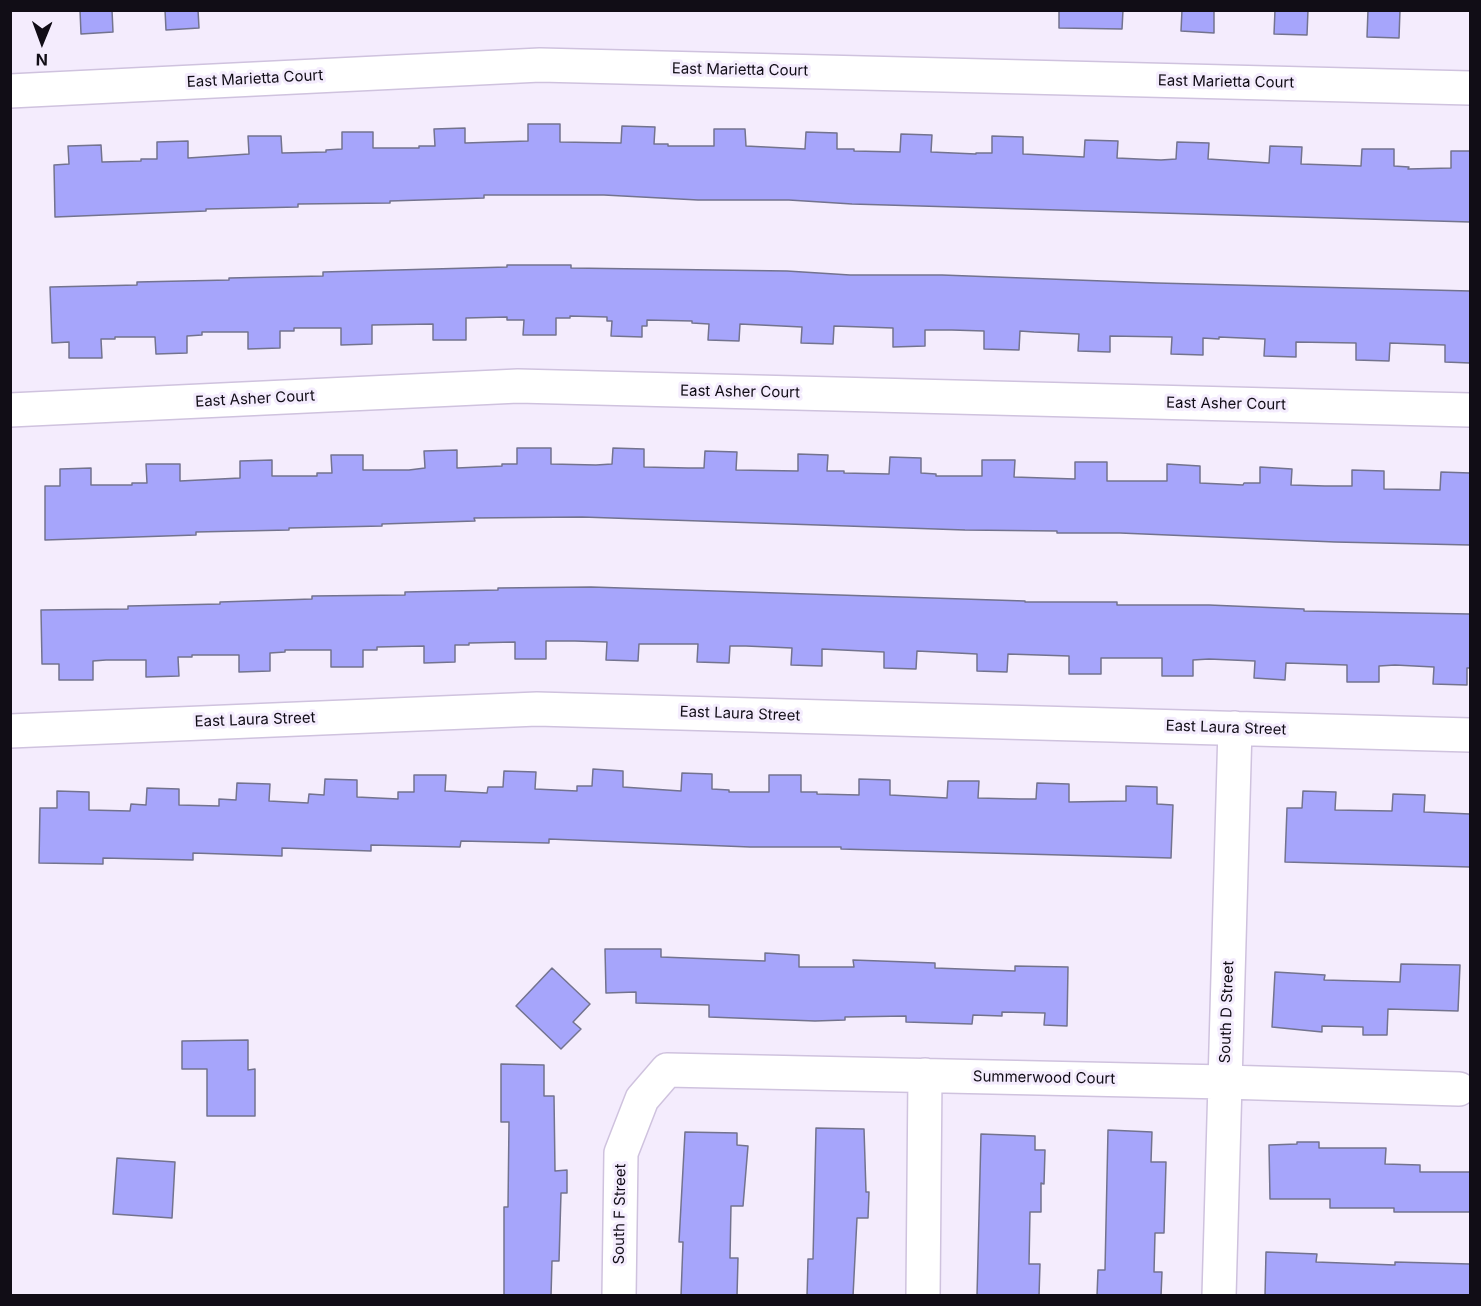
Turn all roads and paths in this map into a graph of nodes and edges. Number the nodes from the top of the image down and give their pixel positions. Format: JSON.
{"nodes":[{"id":1,"x":1470,"y":88,"type":"edge"},
{"id":2,"x":10,"y":91,"type":"edge"},
{"id":3,"x":10,"y":410,"type":"edge"},
{"id":4,"x":1470,"y":410,"type":"edge"},
{"id":5,"x":1235,"y":729,"type":"junction"},
{"id":6,"x":10,"y":731,"type":"edge"},
{"id":7,"x":1470,"y":735,"type":"edge"},
{"id":8,"x":925,"y":1075,"type":"junction"},
{"id":9,"x":1225,"y":1082,"type":"junction"},
{"id":10,"x":1459,"y":1089,"type":"dead end"},
{"id":11,"x":642,"y":1099,"type":"joint"},
{"id":12,"x":619,"y":1296,"type":"edge"},
{"id":13,"x":923,"y":1296,"type":"edge"},
{"id":14,"x":1219,"y":1296,"type":"edge"}],
"edges":[{"from":1,"to":2,"type":"street","name":"East Marietta Court"},
{"from":3,"to":4,"type":"street","name":"East Asher Court"},
{"from":5,"to":6,"type":"street","name":"East Laura Street"},
{"from":5,"to":7,"type":"street","name":"East Laura Street"},
{"from":5,"to":9,"type":"street","name":"South D Street"},
{"from":8,"to":9,"type":"street","name":"Summerwood Court"},
{"from":8,"to":11,"type":"street","name":"Summerwood Court"},
{"from":8,"to":13,"type":"street"},
{"from":9,"to":10,"type":"street","name":"Summerwood Court"},
{"from":9,"to":14,"type":"street","name":"South D Street"},
{"from":11,"to":12,"type":"street","name":"South F Street"}]}
